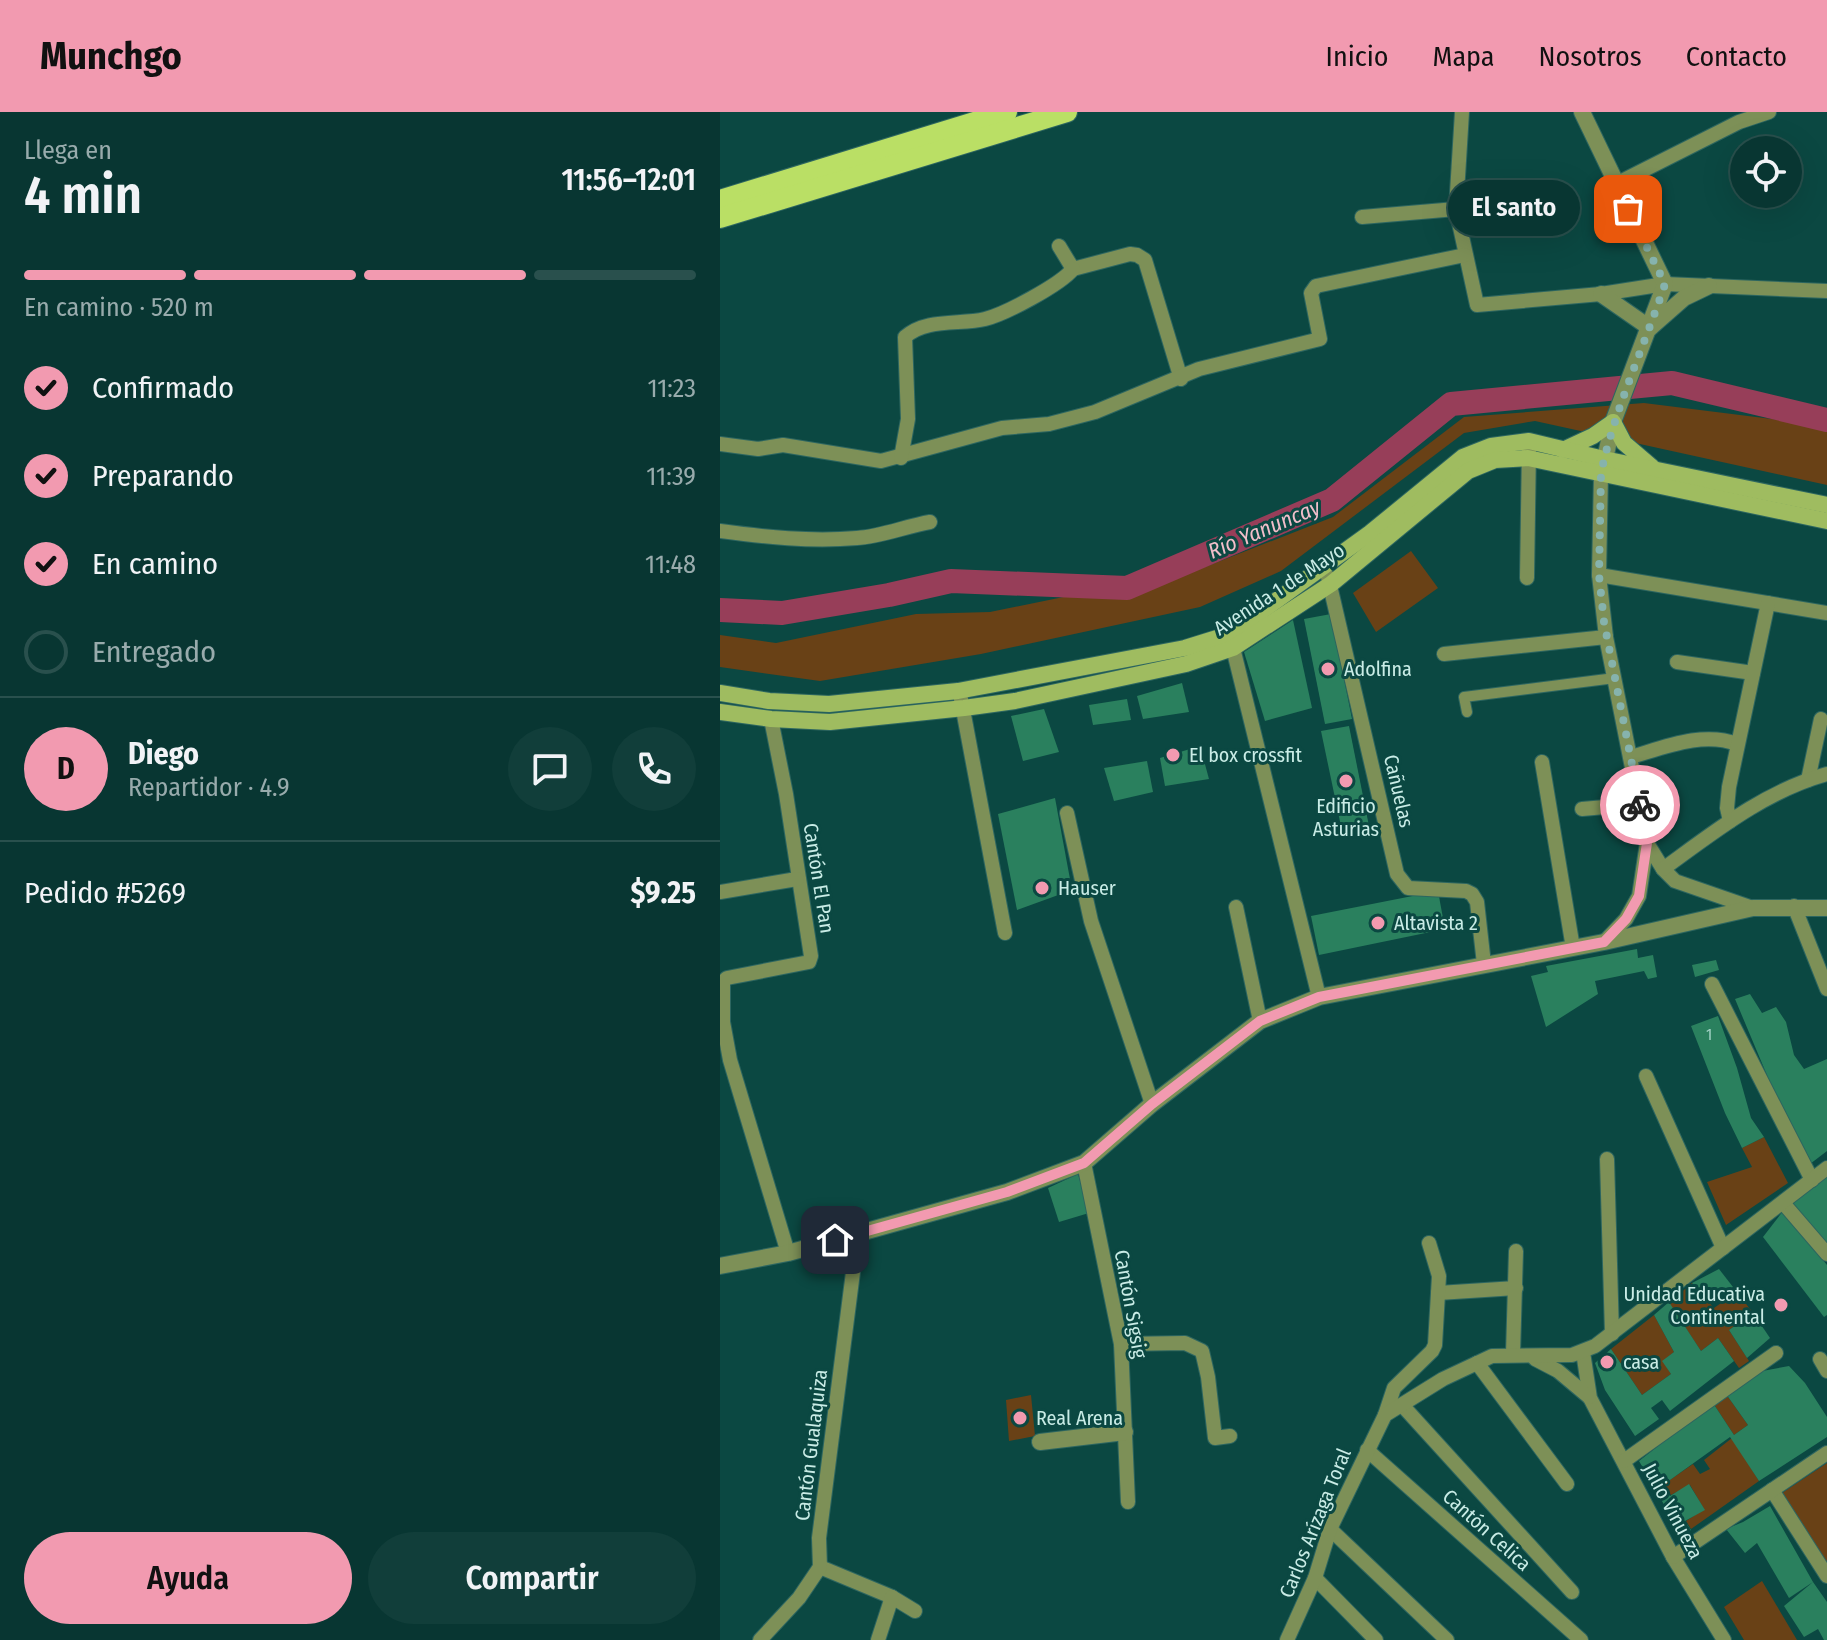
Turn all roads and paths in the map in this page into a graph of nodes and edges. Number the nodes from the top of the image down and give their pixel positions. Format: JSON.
{"nodes":[{"id":1,"x":1007,"y":112,"type":"edge"},
{"id":2,"x":1067,"y":112,"type":"edge"},
{"id":3,"x":1462,"y":112,"type":"edge"},
{"id":4,"x":1582,"y":112,"type":"edge"},
{"id":5,"x":1769,"y":112,"type":"edge"},
{"id":6,"x":1616,"y":184,"type":"junction"},
{"id":7,"x":720,"y":200,"type":"edge"},
{"id":8,"x":1456,"y":209,"type":"junction"},
{"id":9,"x":1362,"y":217,"type":"dead end"},
{"id":10,"x":720,"y":218,"type":"edge"},
{"id":11,"x":1059,"y":246,"type":"dead end"},
{"id":12,"x":1465,"y":255,"type":"junction"},
{"id":13,"x":1073,"y":269,"type":"junction"},
{"id":14,"x":1665,"y":284,"type":"junction"},
{"id":15,"x":1709,"y":286,"type":"junction"},
{"id":16,"x":1827,"y":291,"type":"edge"},
{"id":17,"x":1601,"y":294,"type":"junction"},
{"id":18,"x":1650,"y":328,"type":"junction"},
{"id":19,"x":1181,"y":379,"type":"junction"},
{"id":20,"x":1614,"y":420,"type":"junction"},
{"id":21,"x":720,"y":444,"type":"edge"},
{"id":22,"x":1528,"y":449,"type":"junction"},
{"id":23,"x":1563,"y":450,"type":"junction"},
{"id":24,"x":901,"y":458,"type":"junction"},
{"id":25,"x":1603,"y":466,"type":"junction"},
{"id":26,"x":1656,"y":470,"type":"junction"},
{"id":27,"x":1827,"y":505,"type":"edge"},
{"id":28,"x":1827,"y":521,"type":"edge"},
{"id":29,"x":930,"y":522,"type":"dead end"},
{"id":30,"x":720,"y":531,"type":"edge"},
{"id":31,"x":1324,"y":568,"type":"junction"},
{"id":32,"x":1599,"y":575,"type":"junction"},
{"id":33,"x":1527,"y":578,"type":"dead end"},
{"id":34,"x":1331,"y":584,"type":"junction"},
{"id":35,"x":1768,"y":603,"type":"junction"},
{"id":36,"x":1827,"y":613,"type":"edge"},
{"id":37,"x":1606,"y":637,"type":"junction"},
{"id":38,"x":1233,"y":648,"type":"junction"},
{"id":39,"x":1444,"y":654,"type":"dead end"},
{"id":40,"x":1677,"y":662,"type":"dead end"},
{"id":41,"x":1753,"y":673,"type":"junction"},
{"id":42,"x":1615,"y":678,"type":"junction"},
{"id":43,"x":958,"y":691,"type":"junction"},
{"id":44,"x":720,"y":693,"type":"edge"},
{"id":45,"x":964,"y":708,"type":"junction"},
{"id":46,"x":720,"y":712,"type":"edge"},
{"id":47,"x":1467,"y":712,"type":"dead end"},
{"id":48,"x":771,"y":719,"type":"junction"},
{"id":49,"x":1821,"y":719,"type":"dead end"},
{"id":50,"x":1737,"y":744,"type":"junction"},
{"id":51,"x":1631,"y":757,"type":"junction"},
{"id":52,"x":1542,"y":762,"type":"dead end"},
{"id":53,"x":1827,"y":774,"type":"edge"},
{"id":54,"x":1808,"y":780,"type":"junction"},
{"id":55,"x":1640,"y":804,"type":"junction"},
{"id":56,"x":1582,"y":809,"type":"dead end"},
{"id":57,"x":1067,"y":813,"type":"dead end"},
{"id":58,"x":1730,"y":821,"type":"junction"},
{"id":59,"x":1647,"y":843,"type":"junction"},
{"id":60,"x":1663,"y":869,"type":"junction"},
{"id":61,"x":797,"y":879,"type":"junction"},
{"id":62,"x":720,"y":892,"type":"edge"},
{"id":63,"x":1794,"y":906,"type":"junction"},
{"id":64,"x":1236,"y":907,"type":"dead end"},
{"id":65,"x":1753,"y":908,"type":"junction"},
{"id":66,"x":1827,"y":908,"type":"edge"},
{"id":67,"x":1005,"y":933,"type":"dead end"},
{"id":68,"x":1604,"y":942,"type":"junction"},
{"id":69,"x":1573,"y":948,"type":"junction"},
{"id":70,"x":1484,"y":964,"type":"junction"},
{"id":71,"x":1712,"y":984,"type":"dead end"},
{"id":72,"x":1827,"y":989,"type":"edge"},
{"id":73,"x":1319,"y":997,"type":"junction"},
{"id":74,"x":1260,"y":1021,"type":"junction"},
{"id":75,"x":1646,"y":1076,"type":"dead end"},
{"id":76,"x":1152,"y":1104,"type":"junction"},
{"id":77,"x":1607,"y":1159,"type":"dead end"},
{"id":78,"x":1084,"y":1163,"type":"junction"},
{"id":79,"x":1827,"y":1168,"type":"edge"},
{"id":80,"x":1812,"y":1180,"type":"junction"},
{"id":81,"x":1784,"y":1204,"type":"junction"},
{"id":82,"x":858,"y":1233,"type":"junction"},
{"id":83,"x":1429,"y":1243,"type":"dead end"},
{"id":84,"x":1723,"y":1248,"type":"junction"},
{"id":85,"x":1516,"y":1251,"type":"dead end"},
{"id":86,"x":788,"y":1253,"type":"junction"},
{"id":87,"x":1827,"y":1254,"type":"edge"},
{"id":88,"x":720,"y":1266,"type":"edge"},
{"id":89,"x":1516,"y":1288,"type":"junction"},
{"id":90,"x":1438,"y":1293,"type":"junction"},
{"id":91,"x":1612,"y":1334,"type":"junction"},
{"id":92,"x":1121,"y":1344,"type":"junction"},
{"id":93,"x":1583,"y":1352,"type":"junction"},
{"id":94,"x":1776,"y":1353,"type":"dead end"},
{"id":95,"x":1519,"y":1355,"type":"junction"},
{"id":96,"x":1477,"y":1363,"type":"junction"},
{"id":97,"x":1590,"y":1398,"type":"junction"},
{"id":98,"x":1402,"y":1405,"type":"junction"},
{"id":99,"x":1385,"y":1415,"type":"junction"},
{"id":100,"x":1125,"y":1432,"type":"junction"},
{"id":101,"x":1230,"y":1436,"type":"dead end"},
{"id":102,"x":1040,"y":1442,"type":"dead end"},
{"id":103,"x":1367,"y":1450,"type":"junction"},
{"id":104,"x":1827,"y":1453,"type":"edge"},
{"id":105,"x":1624,"y":1461,"type":"junction"},
{"id":106,"x":1567,"y":1484,"type":"dead end"},
{"id":107,"x":1772,"y":1490,"type":"junction"},
{"id":108,"x":1128,"y":1502,"type":"dead end"},
{"id":109,"x":1330,"y":1529,"type":"junction"},
{"id":110,"x":1673,"y":1557,"type":"junction"},
{"id":111,"x":820,"y":1567,"type":"junction"},
{"id":112,"x":1827,"y":1576,"type":"edge"},
{"id":113,"x":1315,"y":1578,"type":"junction"},
{"id":114,"x":1572,"y":1592,"type":"dead end"},
{"id":115,"x":892,"y":1597,"type":"junction"},
{"id":116,"x":915,"y":1611,"type":"dead end"},
{"id":117,"x":760,"y":1640,"type":"edge"},
{"id":118,"x":878,"y":1640,"type":"edge"},
{"id":119,"x":1287,"y":1640,"type":"edge"},
{"id":120,"x":1376,"y":1640,"type":"edge"},
{"id":121,"x":1447,"y":1640,"type":"edge"},
{"id":122,"x":1581,"y":1640,"type":"edge"},
{"id":123,"x":1724,"y":1640,"type":"edge"}],
"edges":[{"from":1,"to":7,"type":"main road"},
{"from":2,"to":10,"type":"main road"},
{"from":3,"to":8,"type":"street"},
{"from":4,"to":6,"type":"street"},
{"from":5,"to":6,"type":"street"},
{"from":6,"to":14,"type":"street"},
{"from":8,"to":9,"type":"street"},
{"from":8,"to":12,"type":"street"},
{"from":11,"to":13,"type":"street"},
{"from":12,"to":17,"type":"street"},
{"from":12,"to":19,"type":"street"},
{"from":13,"to":19,"type":"street"},
{"from":13,"to":24,"type":"street"},
{"from":14,"to":15,"type":"street"},
{"from":14,"to":17,"type":"street"},
{"from":14,"to":18,"type":"street"},
{"from":15,"to":16,"type":"street"},
{"from":15,"to":18,"type":"street"},
{"from":17,"to":18,"type":"street"},
{"from":18,"to":20,"type":"street"},
{"from":19,"to":24,"type":"street"},
{"from":20,"to":23,"type":"main road"},
{"from":20,"to":25,"type":"street"},
{"from":20,"to":26,"type":"main road"},
{"from":21,"to":24,"type":"street"},
{"from":22,"to":23,"type":"main road","name":"Avenida 1 de Mayo"},
{"from":22,"to":25,"type":"main road","name":"Avenida 1 de Mayo"},
{"from":22,"to":31,"type":"main road","name":"Avenida 1 de Mayo"},
{"from":22,"to":33,"type":"street"},
{"from":22,"to":34,"type":"main road","name":"Avenida 1 de Mayo"},
{"from":23,"to":25,"type":"main road","name":"Avenida 1 de Mayo"},
{"from":25,"to":26,"type":"main road","name":"Avenida 1 de Mayo"},
{"from":25,"to":28,"type":"main road","name":"Avenida 1 de Mayo"},
{"from":25,"to":32,"type":"street"},
{"from":26,"to":27,"type":"main road","name":"Avenida 1 de Mayo"},
{"from":29,"to":30,"type":"street"},
{"from":31,"to":34,"type":"street","name":"Cañuelas"},
{"from":31,"to":43,"type":"main road","name":"Avenida 1 de Mayo"},
{"from":32,"to":35,"type":"street"},
{"from":32,"to":37,"type":"street"},
{"from":34,"to":38,"type":"main road","name":"Avenida 1 de Mayo"},
{"from":34,"to":70,"type":"street","name":"Cañuelas"},
{"from":35,"to":36,"type":"street"},
{"from":35,"to":41,"type":"street"},
{"from":37,"to":39,"type":"street"},
{"from":37,"to":42,"type":"street"},
{"from":38,"to":45,"type":"main road","name":"Avenida 1 de Mayo"},
{"from":38,"to":73,"type":"street"},
{"from":40,"to":41,"type":"street"},
{"from":41,"to":50,"type":"street"},
{"from":42,"to":47,"type":"street"},
{"from":42,"to":51,"type":"street"},
{"from":43,"to":44,"type":"main road","name":"Avenida 1 de Mayo"},
{"from":43,"to":45,"type":"street"},
{"from":45,"to":48,"type":"main road","name":"Avenida 1 de Mayo"},
{"from":45,"to":67,"type":"street"},
{"from":46,"to":48,"type":"main road","name":"Avenida 1 de Mayo"},
{"from":48,"to":61,"type":"street","name":"Cantón El Pan"},
{"from":49,"to":54,"type":"street"},
{"from":50,"to":51,"type":"street"},
{"from":50,"to":58,"type":"street"},
{"from":51,"to":55,"type":"street"},
{"from":52,"to":69,"type":"street"},
{"from":53,"to":54,"type":"street"},
{"from":54,"to":58,"type":"street"},
{"from":55,"to":56,"type":"street"},
{"from":55,"to":59,"type":"street"},
{"from":57,"to":76,"type":"street"},
{"from":58,"to":60,"type":"street"},
{"from":59,"to":60,"type":"street"},
{"from":59,"to":68,"type":"street"},
{"from":60,"to":65,"type":"street"},
{"from":61,"to":62,"type":"street"},
{"from":61,"to":86,"type":"street","name":"Cantón El Pan"},
{"from":63,"to":65,"type":"street"},
{"from":63,"to":66,"type":"street"},
{"from":63,"to":72,"type":"street"},
{"from":64,"to":74,"type":"street"},
{"from":65,"to":68,"type":"street"},
{"from":68,"to":69,"type":"street"},
{"from":69,"to":70,"type":"street"},
{"from":70,"to":73,"type":"street"},
{"from":71,"to":80,"type":"street"},
{"from":73,"to":74,"type":"street"},
{"from":74,"to":76,"type":"street"},
{"from":75,"to":84,"type":"street"},
{"from":76,"to":78,"type":"street"},
{"from":77,"to":91,"type":"street"},
{"from":78,"to":82,"type":"street"},
{"from":78,"to":92,"type":"street","name":"Cantón Sigsig"},
{"from":79,"to":80,"type":"street"},
{"from":80,"to":81,"type":"street"},
{"from":81,"to":84,"type":"street"},
{"from":81,"to":87,"type":"street"},
{"from":82,"to":86,"type":"street"},
{"from":82,"to":111,"type":"street","name":"Cantón Gualaquiza"},
{"from":83,"to":90,"type":"street","name":"Carlos Arízaga Toral"},
{"from":84,"to":91,"type":"street"},
{"from":85,"to":89,"type":"street"},
{"from":86,"to":88,"type":"street"},
{"from":89,"to":90,"type":"street"},
{"from":89,"to":95,"type":"street"},
{"from":90,"to":99,"type":"street","name":"Carlos Arízaga Toral"},
{"from":91,"to":93,"type":"street"},
{"from":92,"to":100,"type":"street","name":"Cantón Sigsig"},
{"from":92,"to":101,"type":"street"},
{"from":93,"to":95,"type":"street"},
{"from":93,"to":97,"type":"street","name":"Julio Vinueza"},
{"from":94,"to":105,"type":"street"},
{"from":95,"to":96,"type":"street"},
{"from":95,"to":97,"type":"street","name":"Julio Vinueza"},
{"from":96,"to":98,"type":"street"},
{"from":96,"to":106,"type":"street"},
{"from":97,"to":105,"type":"street","name":"Julio Vinueza"},
{"from":98,"to":99,"type":"street"},
{"from":98,"to":114,"type":"street"},
{"from":99,"to":103,"type":"street","name":"Carlos Arízaga Toral"},
{"from":100,"to":102,"type":"street"},
{"from":100,"to":108,"type":"street","name":"Cantón Sigsig"},
{"from":103,"to":109,"type":"street","name":"Carlos Arízaga Toral"},
{"from":103,"to":122,"type":"street","name":"Cantón Celica"},
{"from":104,"to":107,"type":"street"},
{"from":105,"to":110,"type":"street","name":"Julio Vinueza"},
{"from":107,"to":110,"type":"street"},
{"from":107,"to":112,"type":"street"},
{"from":109,"to":113,"type":"street","name":"Carlos Arízaga Toral"},
{"from":109,"to":121,"type":"street"},
{"from":110,"to":123,"type":"street","name":"Julio Vinueza"},
{"from":111,"to":115,"type":"street"},
{"from":111,"to":117,"type":"street"},
{"from":113,"to":119,"type":"street","name":"Carlos Arízaga Toral"},
{"from":113,"to":120,"type":"street"},
{"from":115,"to":116,"type":"street"},
{"from":115,"to":118,"type":"street"}]}
